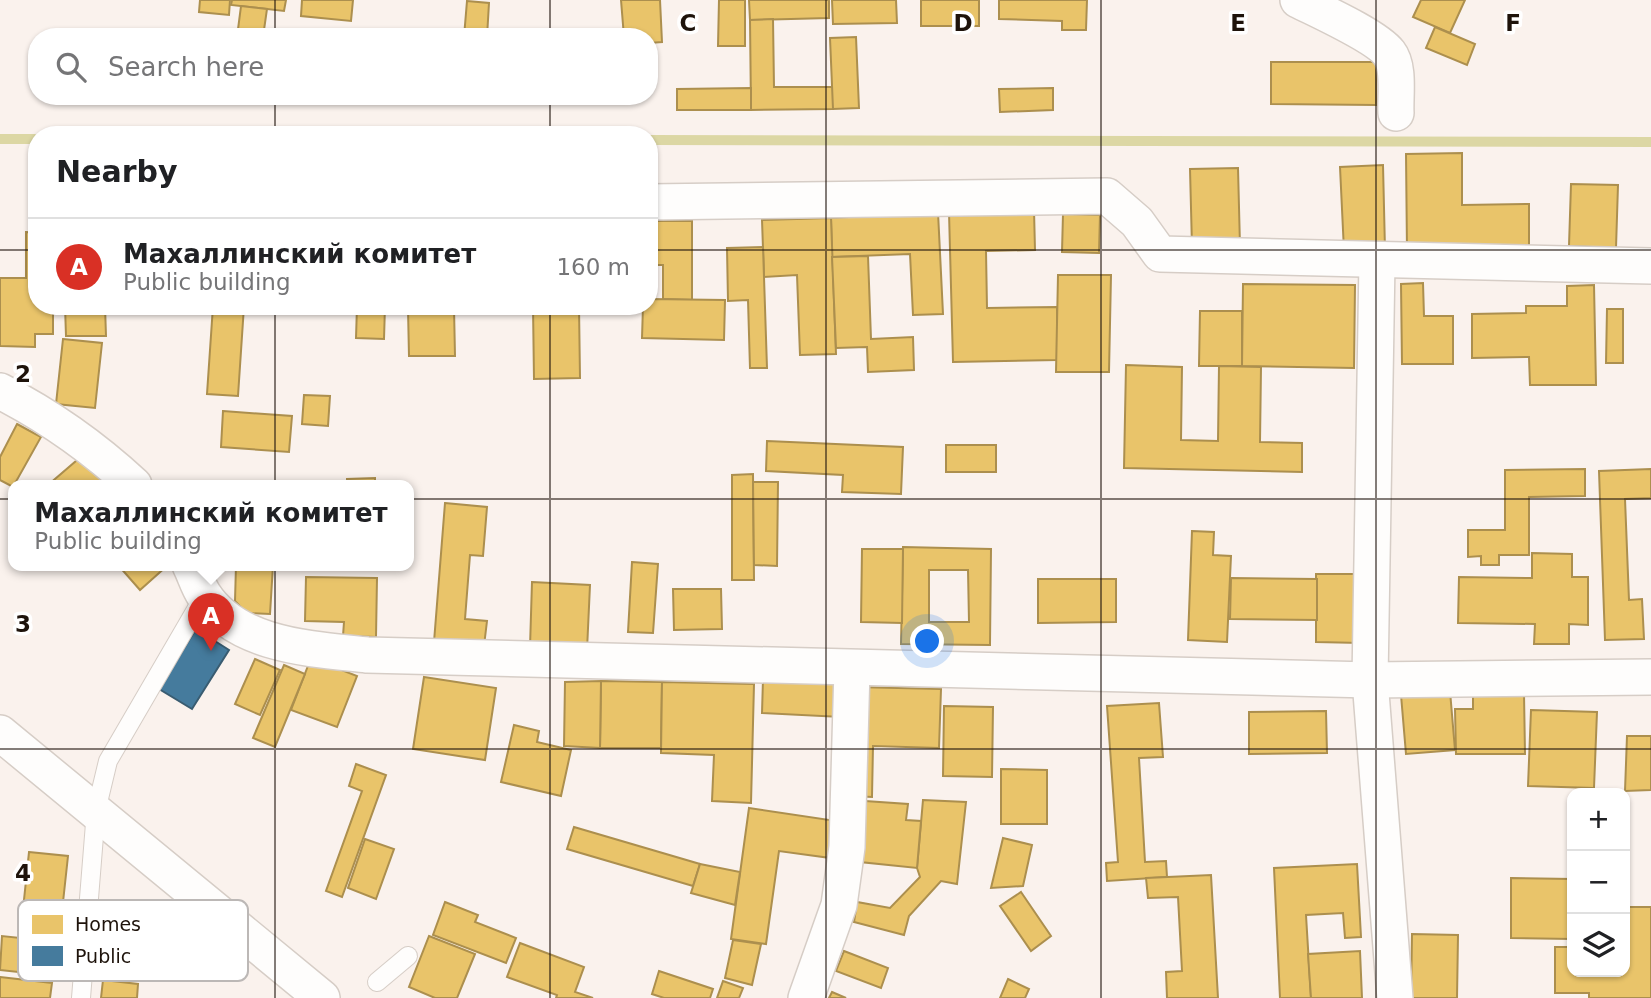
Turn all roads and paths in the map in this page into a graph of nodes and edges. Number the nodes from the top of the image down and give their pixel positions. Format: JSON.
{"nodes":[{"id":1,"x":1298,"y":0,"type":"edge"},
{"id":2,"x":1396,"y":113,"type":"dead end"},
{"id":3,"x":658,"y":202,"type":"edge"},
{"id":4,"x":1377,"y":261,"type":"junction"},
{"id":5,"x":1651,"y":266,"type":"edge"},
{"id":6,"x":0,"y":391,"type":"edge"},
{"id":7,"x":128,"y":480,"type":"edge"},
{"id":8,"x":197,"y":581,"type":"edge"},
{"id":9,"x":852,"y":669,"type":"junction"},
{"id":10,"x":1651,"y":677,"type":"edge"},
{"id":11,"x":1370,"y":680,"type":"junction"},
{"id":12,"x":0,"y":733,"type":"edge"},
{"id":13,"x":96,"y":811,"type":"junction"},
{"id":14,"x":89,"y":900,"type":"edge"},
{"id":15,"x":204,"y":900,"type":"edge"},
{"id":16,"x":248,"y":937,"type":"edge"},
{"id":17,"x":408,"y":956,"type":"dead end"},
{"id":18,"x":377,"y":982,"type":"dead end"},
{"id":19,"x":322,"y":998,"type":"edge"},
{"id":20,"x":806,"y":998,"type":"edge"},
{"id":21,"x":1395,"y":998,"type":"edge"}],
"edges":[{"from":1,"to":2,"type":"street"},
{"from":3,"to":4,"type":"street"},
{"from":4,"to":5,"type":"street"},
{"from":4,"to":11,"type":"street"},
{"from":6,"to":7,"type":"street"},
{"from":8,"to":9,"type":"street"},
{"from":8,"to":13,"type":"lane"},
{"from":9,"to":11,"type":"street"},
{"from":9,"to":20,"type":"street"},
{"from":10,"to":11,"type":"street"},
{"from":11,"to":21,"type":"street"},
{"from":12,"to":13,"type":"street"},
{"from":13,"to":14,"type":"lane"},
{"from":13,"to":15,"type":"street"},
{"from":16,"to":19,"type":"street"},
{"from":17,"to":18,"type":"lane"}]}
